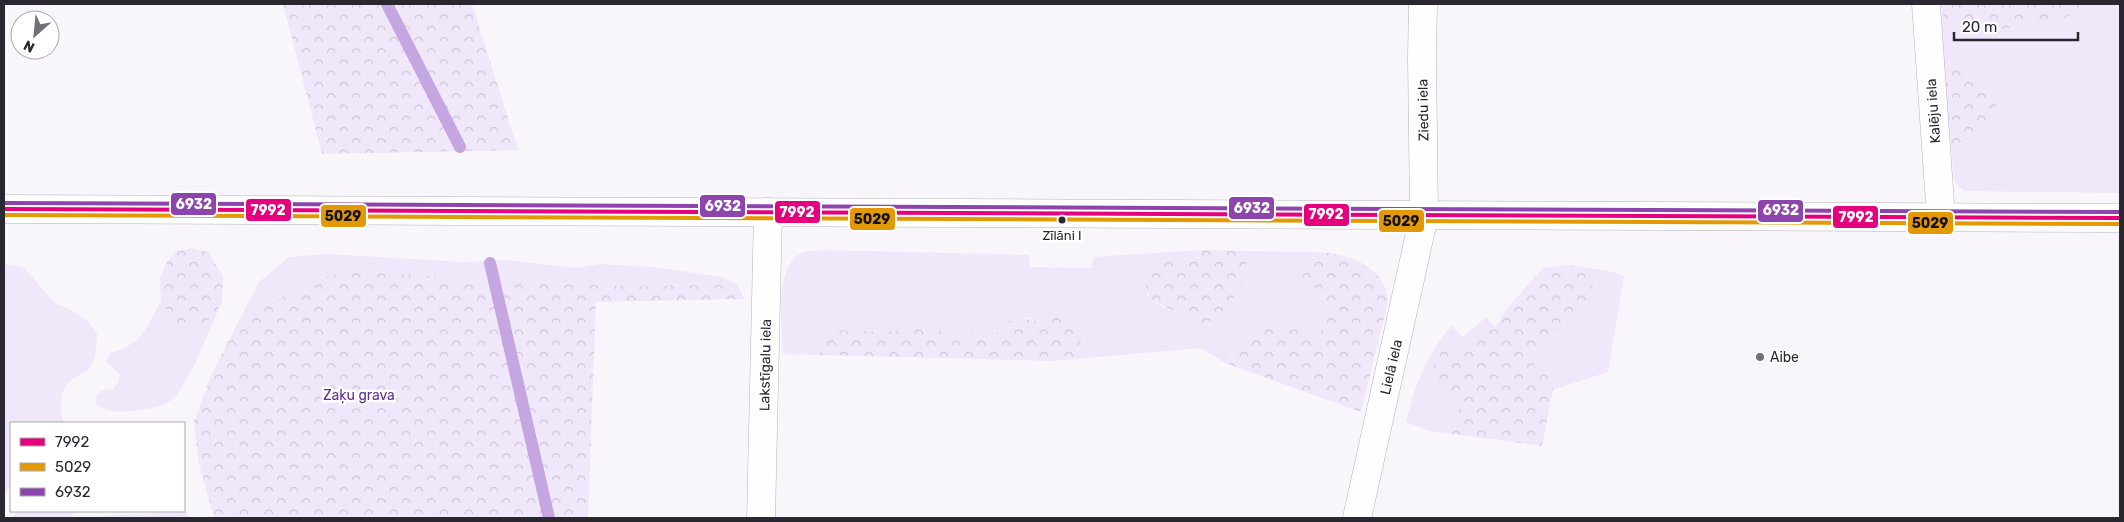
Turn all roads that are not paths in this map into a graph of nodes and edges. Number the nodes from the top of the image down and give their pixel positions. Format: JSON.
{"nodes":[{"id":1,"x":1424,"y":4,"type":"edge"},
{"id":2,"x":1926,"y":4,"type":"edge"},
{"id":3,"x":4,"y":208,"type":"edge"},
{"id":4,"x":768,"y":212,"type":"junction"},
{"id":5,"x":1424,"y":216,"type":"junction"},
{"id":6,"x":1941,"y":218,"type":"junction"},
{"id":7,"x":2120,"y":218,"type":"edge"},
{"id":8,"x":761,"y":518,"type":"edge"},
{"id":9,"x":1357,"y":518,"type":"edge"}],
"edges":[{"from":1,"to":5,"type":"main road","name":"Ziedu iela"},
{"from":2,"to":6,"type":"main road","name":"Kalēju iela"},
{"from":3,"to":4,"type":"main road"},
{"from":4,"to":5,"type":"main road"},
{"from":4,"to":8,"type":"main road","name":"Lakstīgalu iela"},
{"from":5,"to":6,"type":"main road"},
{"from":5,"to":9,"type":"main road","name":"Lielā iela"},
{"from":6,"to":7,"type":"main road"}]}
